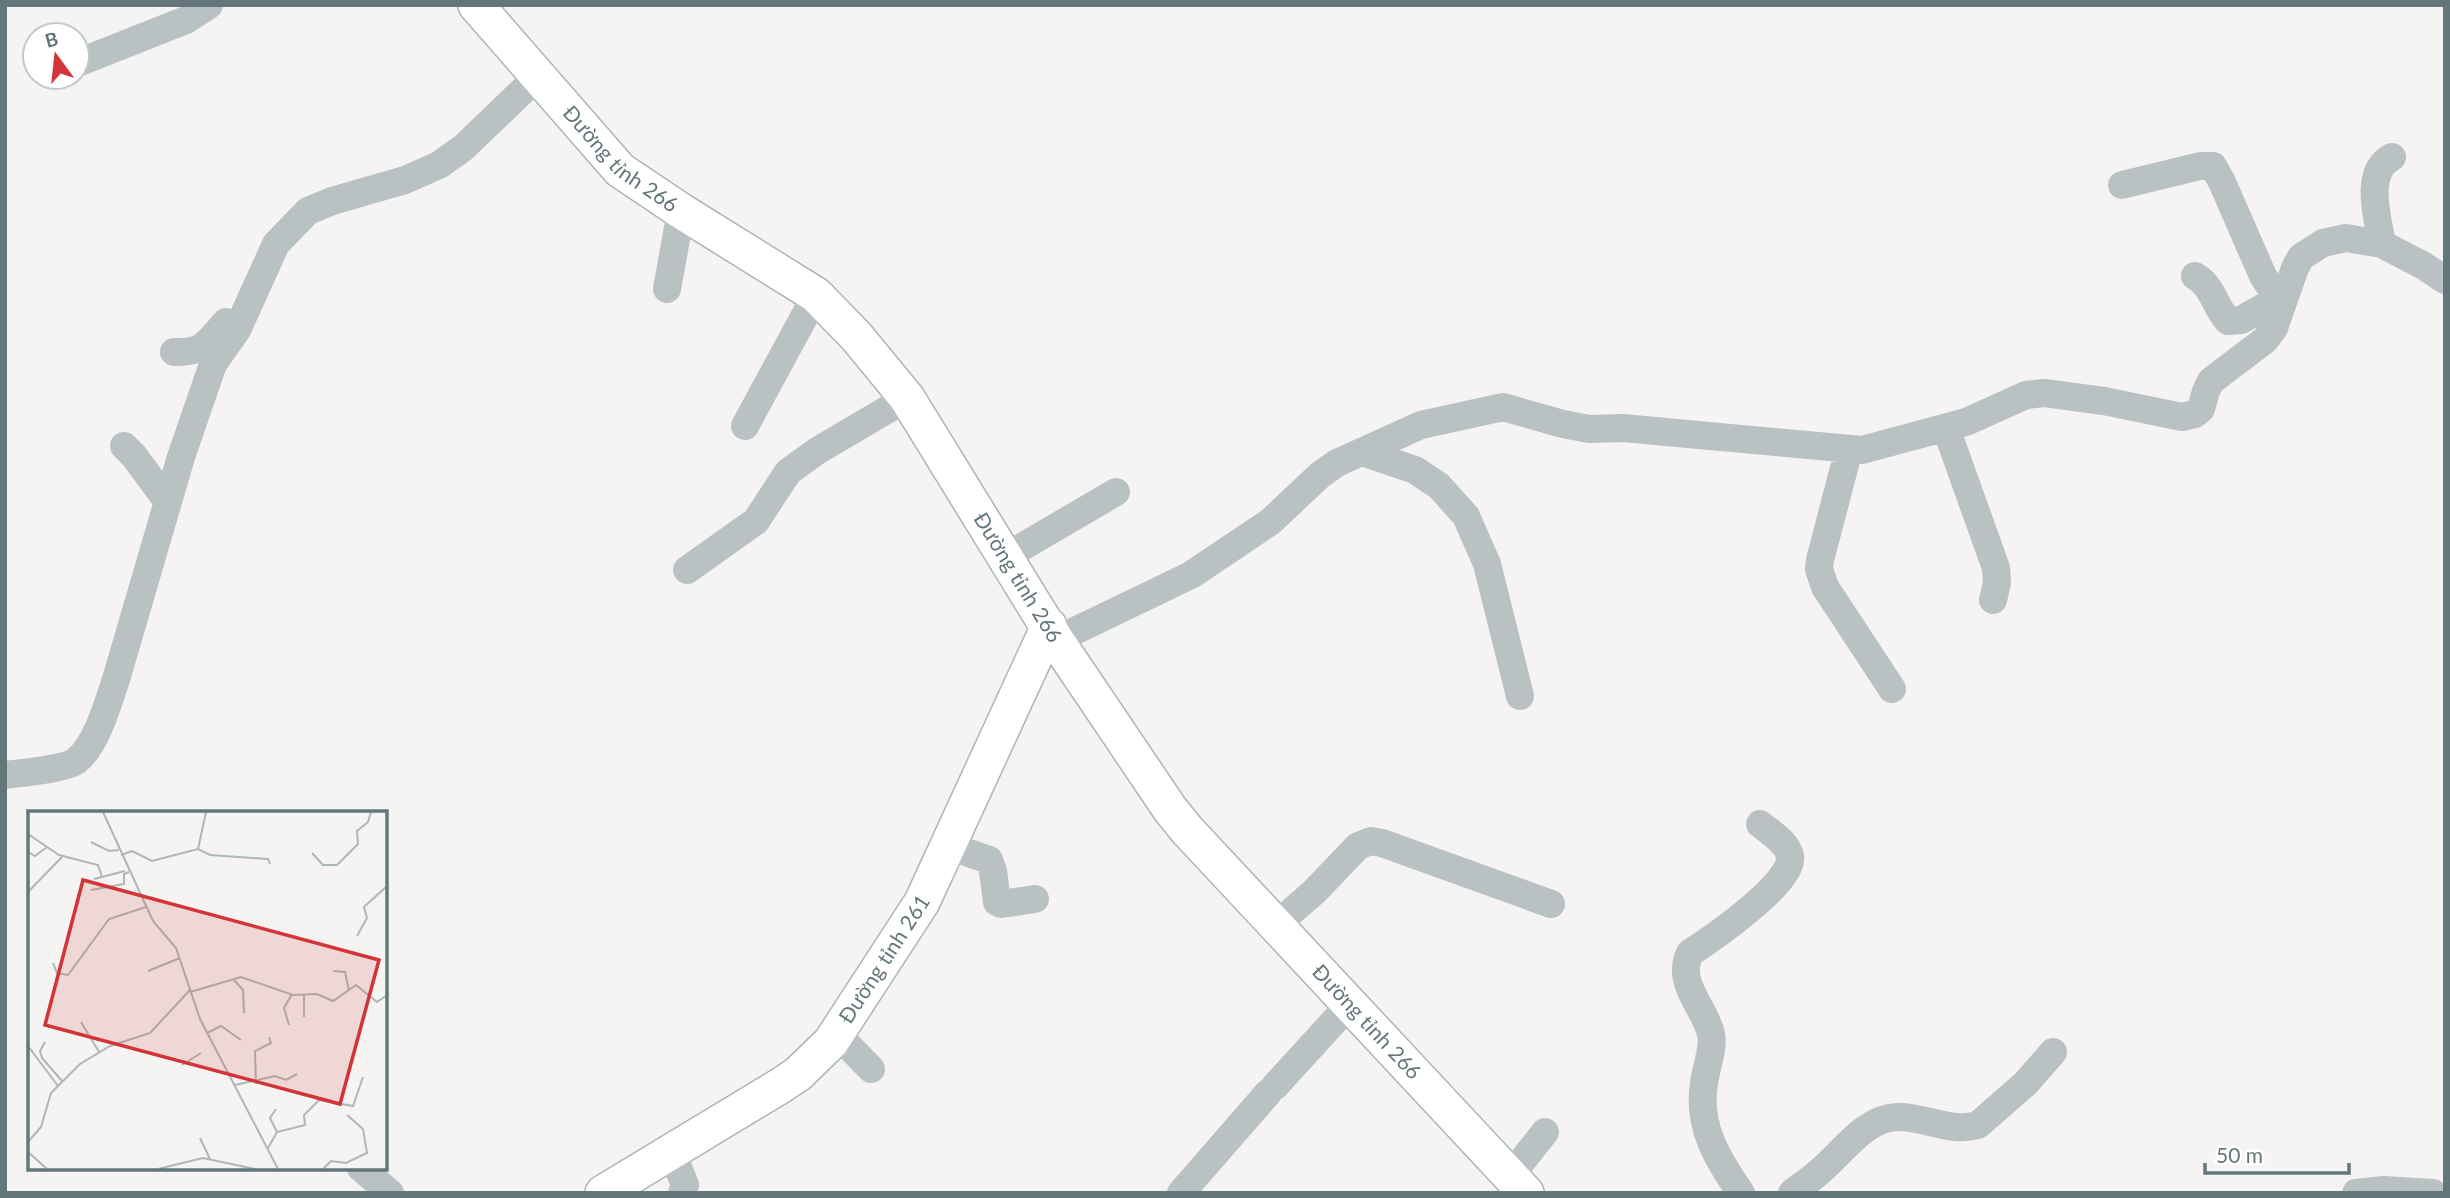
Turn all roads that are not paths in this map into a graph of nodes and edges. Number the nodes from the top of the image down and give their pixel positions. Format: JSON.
{"nodes":[{"id":1,"x":209,"y":5,"type":"edge"},
{"id":2,"x":477,"y":5,"type":"edge"},
{"id":3,"x":91,"y":57,"type":"edge"},
{"id":4,"x":538,"y":76,"type":"junction"},
{"id":5,"x":2392,"y":157,"type":"dead end"},
{"id":6,"x":2122,"y":186,"type":"dead end"},
{"id":7,"x":681,"y":211,"type":"junction"},
{"id":8,"x":2382,"y":244,"type":"junction"},
{"id":9,"x":2195,"y":276,"type":"dead end"},
{"id":10,"x":2445,"y":280,"type":"edge"},
{"id":11,"x":667,"y":289,"type":"dead end"},
{"id":12,"x":816,"y":295,"type":"junction"},
{"id":13,"x":2280,"y":302,"type":"junction"},
{"id":14,"x":245,"y":315,"type":"junction"},
{"id":15,"x":174,"y":352,"type":"dead end"},
{"id":16,"x":908,"y":398,"type":"junction"},
{"id":17,"x":745,"y":426,"type":"dead end"},
{"id":18,"x":1946,"y":428,"type":"junction"},
{"id":19,"x":124,"y":446,"type":"dead end"},
{"id":20,"x":1849,"y":449,"type":"junction"},
{"id":21,"x":1362,"y":452,"type":"junction"},
{"id":22,"x":1116,"y":492,"type":"dead end"},
{"id":23,"x":168,"y":502,"type":"junction"},
{"id":24,"x":1005,"y":557,"type":"junction"},
{"id":25,"x":687,"y":570,"type":"dead end"},
{"id":26,"x":1993,"y":600,"type":"dead end"},
{"id":27,"x":1052,"y":633,"type":"junction"},
{"id":28,"x":1892,"y":689,"type":"dead end"},
{"id":29,"x":1520,"y":696,"type":"dead end"},
{"id":30,"x":5,"y":775,"type":"edge"},
{"id":31,"x":1760,"y":824,"type":"dead end"},
{"id":32,"x":948,"y":846,"type":"junction"},
{"id":33,"x":1035,"y":899,"type":"dead end"},
{"id":34,"x":1551,"y":904,"type":"dead end"},
{"id":35,"x":1276,"y":925,"type":"junction"},
{"id":36,"x":1350,"y":1004,"type":"junction"},
{"id":37,"x":837,"y":1034,"type":"junction"},
{"id":38,"x":2053,"y":1052,"type":"dead end"},
{"id":39,"x":871,"y":1069,"type":"dead end"},
{"id":40,"x":1545,"y":1132,"type":"dead end"},
{"id":41,"x":672,"y":1152,"type":"junction"},
{"id":42,"x":363,"y":1170,"type":"edge"},
{"id":43,"x":1518,"y":1184,"type":"edge"},
{"id":44,"x":390,"y":1193,"type":"edge"},
{"id":45,"x":603,"y":1193,"type":"edge"},
{"id":46,"x":682,"y":1193,"type":"edge"},
{"id":47,"x":1181,"y":1193,"type":"edge"},
{"id":48,"x":1741,"y":1193,"type":"edge"},
{"id":49,"x":1792,"y":1193,"type":"edge"},
{"id":50,"x":2356,"y":1193,"type":"edge"},
{"id":51,"x":2433,"y":1193,"type":"edge"}],
"edges":[{"from":1,"to":3,"type":"street"},
{"from":2,"to":4,"type":"main road","name":"Đường tỉnh 266"},
{"from":4,"to":7,"type":"main road","name":"Đường tỉnh 266"},
{"from":4,"to":14,"type":"street"},
{"from":5,"to":8,"type":"street"},
{"from":6,"to":13,"type":"street"},
{"from":7,"to":11,"type":"street"},
{"from":7,"to":12,"type":"main road","name":"Đường tỉnh 266"},
{"from":8,"to":10,"type":"street"},
{"from":8,"to":13,"type":"street"},
{"from":9,"to":13,"type":"street"},
{"from":12,"to":16,"type":"main road","name":"Đường tỉnh 266"},
{"from":12,"to":17,"type":"street"},
{"from":13,"to":18,"type":"street"},
{"from":14,"to":15,"type":"street"},
{"from":14,"to":23,"type":"street"},
{"from":16,"to":24,"type":"main road","name":"Đường tỉnh 266"},
{"from":16,"to":25,"type":"street"},
{"from":18,"to":20,"type":"street"},
{"from":18,"to":26,"type":"street"},
{"from":19,"to":23,"type":"street"},
{"from":20,"to":21,"type":"street"},
{"from":20,"to":28,"type":"street"},
{"from":21,"to":27,"type":"street"},
{"from":21,"to":29,"type":"street"},
{"from":22,"to":24,"type":"street"},
{"from":23,"to":30,"type":"street"},
{"from":24,"to":27,"type":"main road","name":"Đường tỉnh 266"},
{"from":27,"to":32,"type":"main road","name":"Đường tỉnh 261"},
{"from":27,"to":35,"type":"main road","name":"Đường tỉnh 266"},
{"from":31,"to":48,"type":"street"},
{"from":32,"to":33,"type":"street"},
{"from":32,"to":37,"type":"main road","name":"Đường tỉnh 261"},
{"from":34,"to":35,"type":"street"},
{"from":35,"to":36,"type":"main road","name":"Đường tỉnh 266"},
{"from":36,"to":43,"type":"main road","name":"Đường tỉnh 266"},
{"from":36,"to":47,"type":"street"},
{"from":37,"to":39,"type":"street"},
{"from":37,"to":41,"type":"main road","name":"Đường tỉnh 261"},
{"from":38,"to":49,"type":"street"},
{"from":40,"to":43,"type":"street"},
{"from":41,"to":45,"type":"main road","name":"Đường tỉnh 261"},
{"from":41,"to":46,"type":"street"},
{"from":42,"to":44,"type":"street"},
{"from":50,"to":51,"type":"street"}]}
